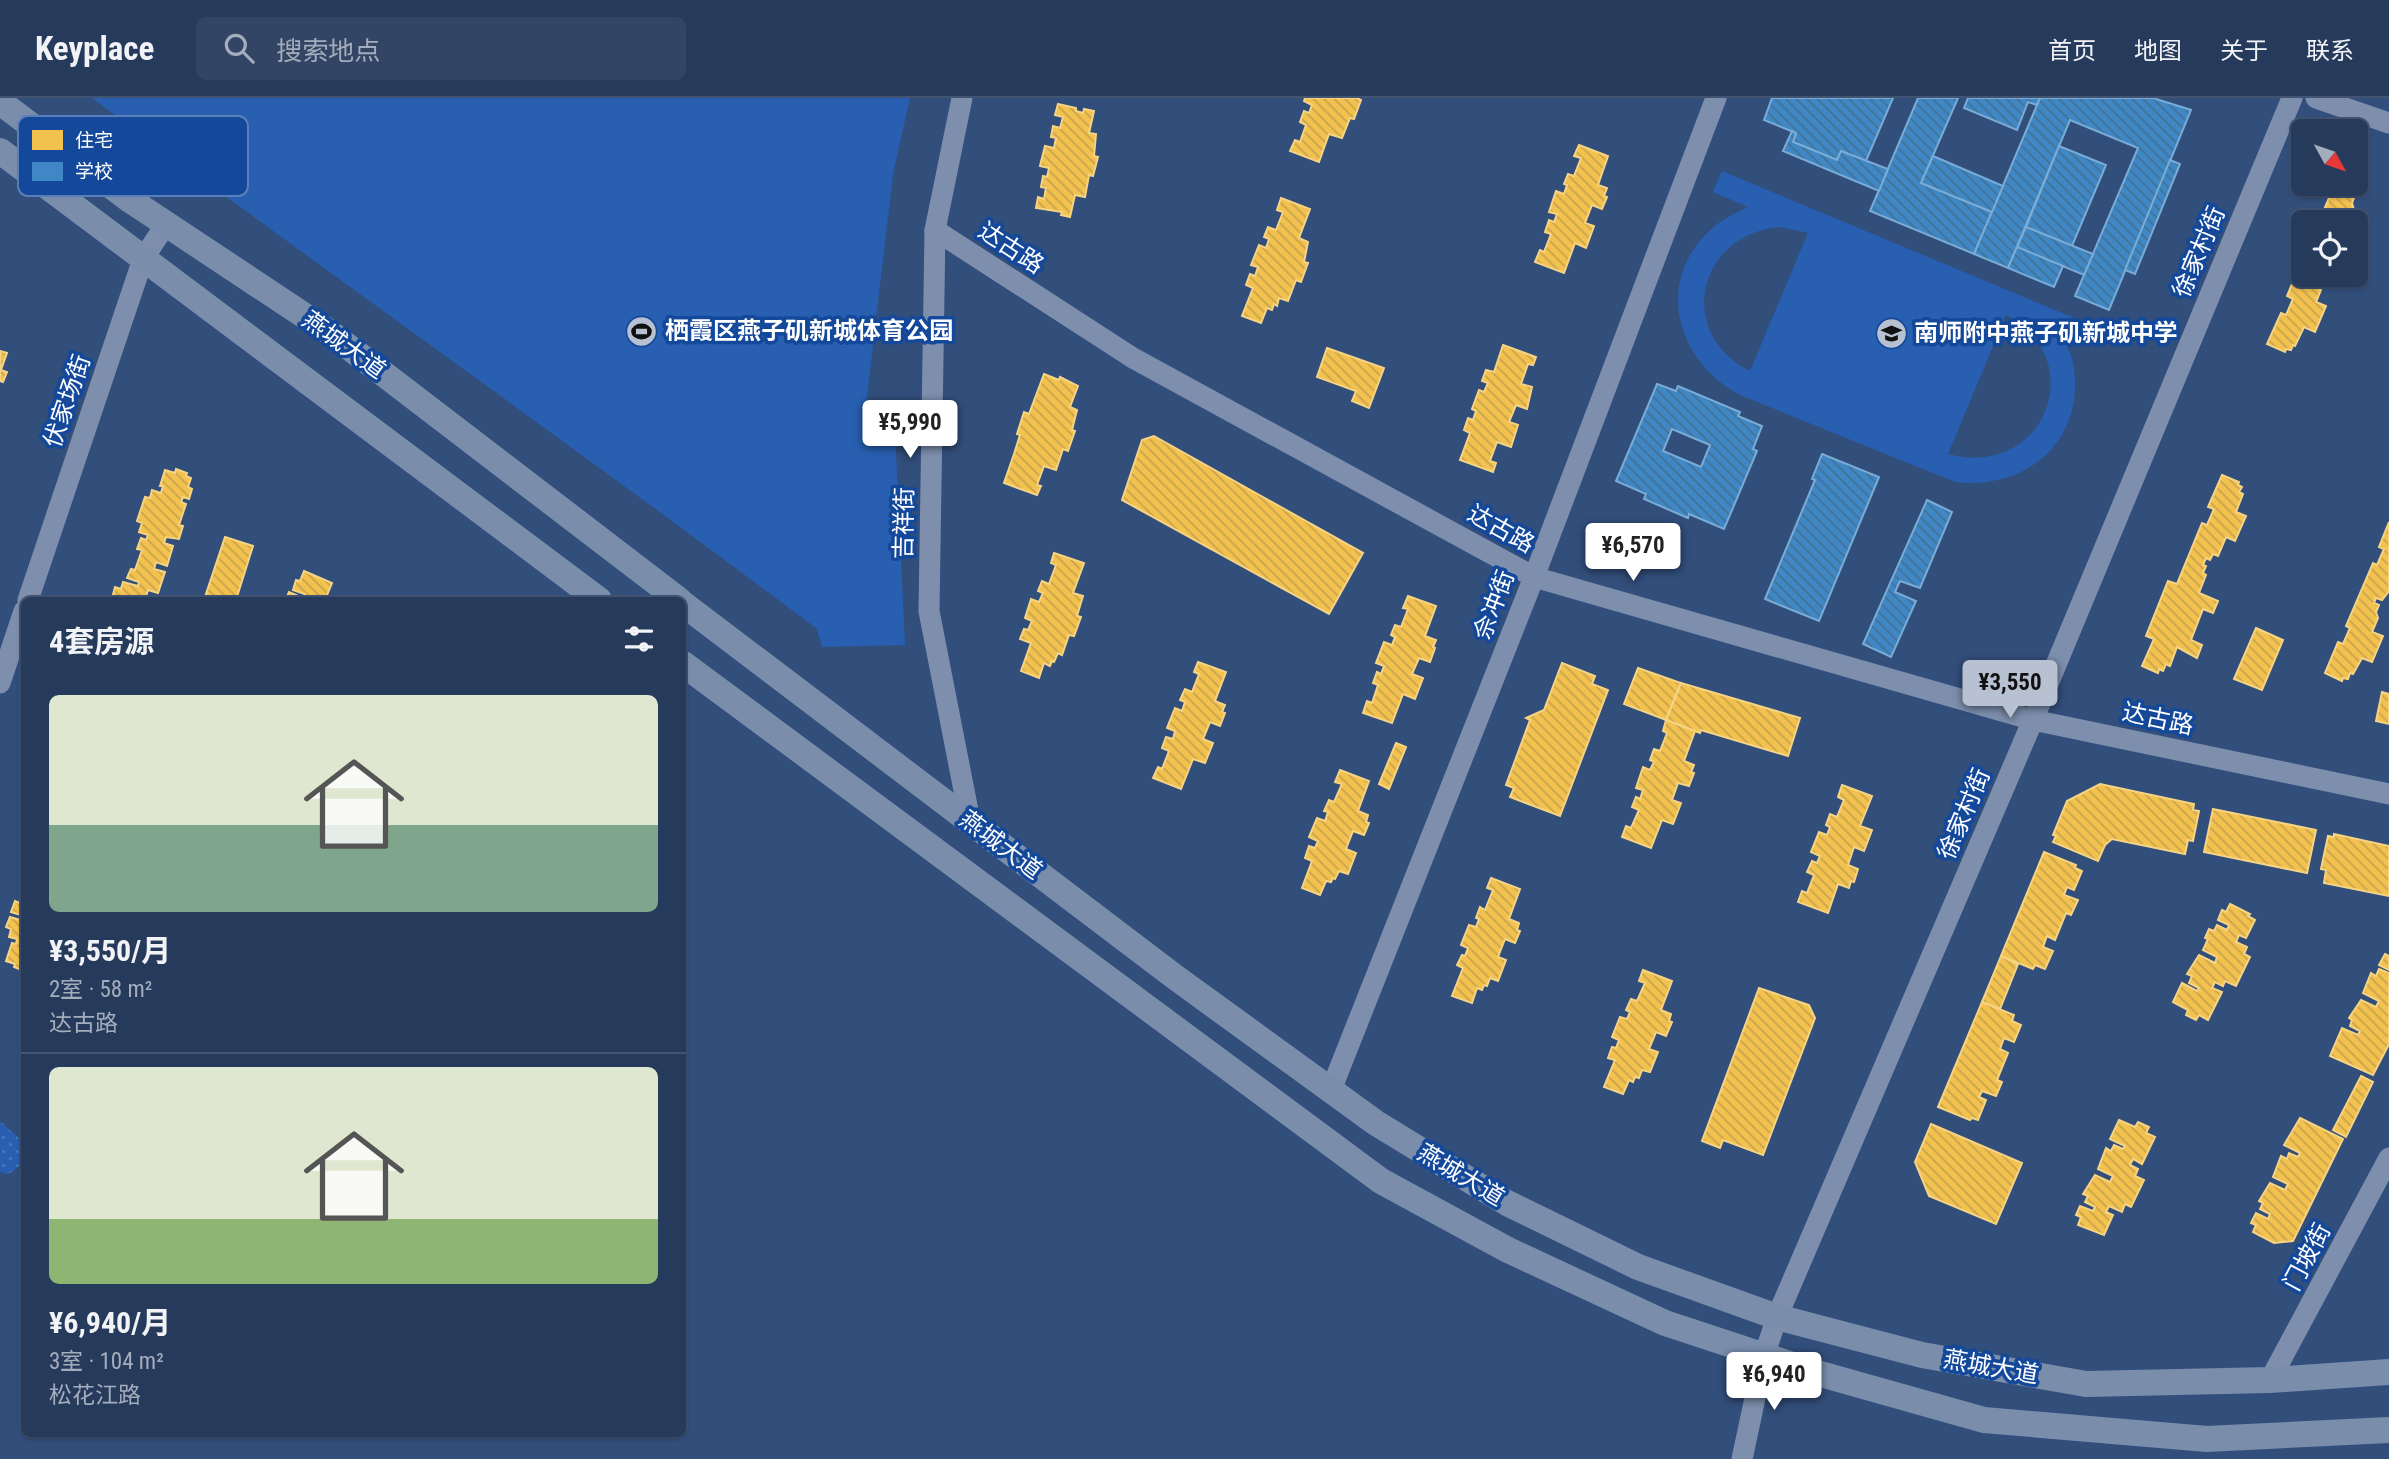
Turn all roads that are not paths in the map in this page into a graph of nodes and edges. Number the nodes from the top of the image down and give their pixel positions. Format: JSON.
{"nodes":[{"id":1,"x":962,"y":98,"type":"edge"},
{"id":2,"x":1716,"y":98,"type":"edge"},
{"id":3,"x":2292,"y":98,"type":"edge"},
{"id":4,"x":2316,"y":98,"type":"edge"},
{"id":5,"x":0,"y":102,"type":"edge"},
{"id":6,"x":19,"y":116,"type":"edge"},
{"id":7,"x":2389,"y":123,"type":"edge"},
{"id":8,"x":0,"y":151,"type":"edge"},
{"id":9,"x":18,"y":165,"type":"edge"},
{"id":10,"x":60,"y":196,"type":"edge"},
{"id":11,"x":126,"y":196,"type":"edge"},
{"id":12,"x":166,"y":224,"type":"junction"},
{"id":13,"x":935,"y":230,"type":"junction"},
{"id":14,"x":143,"y":259,"type":"junction"},
{"id":15,"x":1534,"y":577,"type":"junction"},
{"id":16,"x":29,"y":597,"type":"edge"},
{"id":17,"x":595,"y":597,"type":"edge"},
{"id":18,"x":676,"y":597,"type":"edge"},
{"id":19,"x":686,"y":605,"type":"edge"},
{"id":20,"x":21,"y":620,"type":"edge"},
{"id":21,"x":686,"y":666,"type":"edge"},
{"id":22,"x":0,"y":683,"type":"edge"},
{"id":23,"x":2033,"y":720,"type":"junction"},
{"id":24,"x":2389,"y":794,"type":"edge"},
{"id":25,"x":970,"y":821,"type":"junction"},
{"id":26,"x":1331,"y":1090,"type":"junction"},
{"id":27,"x":2389,"y":1158,"type":"edge"},
{"id":28,"x":1777,"y":1317,"type":"junction"},
{"id":29,"x":1764,"y":1356,"type":"junction"},
{"id":30,"x":2389,"y":1373,"type":"edge"},
{"id":31,"x":2270,"y":1380,"type":"junction"},
{"id":32,"x":2389,"y":1430,"type":"edge"},
{"id":33,"x":1742,"y":1459,"type":"edge"}],
"edges":[{"from":1,"to":13,"type":"street","name":"吉祥街"},
{"from":2,"to":15,"type":"street","name":"佘冲街"},
{"from":3,"to":23,"type":"street","name":"徐家村街"},
{"from":4,"to":7,"type":"street"},
{"from":5,"to":6,"type":"main road","name":"燕城大道"},
{"from":8,"to":9,"type":"main road"},
{"from":10,"to":14,"type":"main road"},
{"from":11,"to":12,"type":"main road","name":"燕城大道"},
{"from":12,"to":14,"type":"street","name":"伏家场街"},
{"from":12,"to":18,"type":"main road","name":"燕城大道"},
{"from":13,"to":15,"type":"street","name":"达古路"},
{"from":13,"to":25,"type":"street","name":"吉祥街"},
{"from":14,"to":16,"type":"street","name":"伏家场街"},
{"from":14,"to":17,"type":"main road"},
{"from":15,"to":23,"type":"street","name":"达古路"},
{"from":15,"to":26,"type":"street","name":"佘冲街"},
{"from":19,"to":25,"type":"main road","name":"燕城大道"},
{"from":20,"to":22,"type":"street"},
{"from":21,"to":29,"type":"main road","name":"燕城大道"},
{"from":23,"to":24,"type":"street","name":"达古路"},
{"from":23,"to":28,"type":"street","name":"徐家村街"},
{"from":25,"to":26,"type":"main road","name":"燕城大道"},
{"from":26,"to":28,"type":"main road","name":"燕城大道"},
{"from":27,"to":31,"type":"street","name":"门坡街"},
{"from":28,"to":29,"type":"street","name":"徐家村街"},
{"from":28,"to":31,"type":"main road","name":"燕城大道"},
{"from":29,"to":32,"type":"main road","name":"燕城大道"},
{"from":29,"to":33,"type":"street","name":"徐家村街"},
{"from":30,"to":31,"type":"main road","name":"燕城大道"}]}
